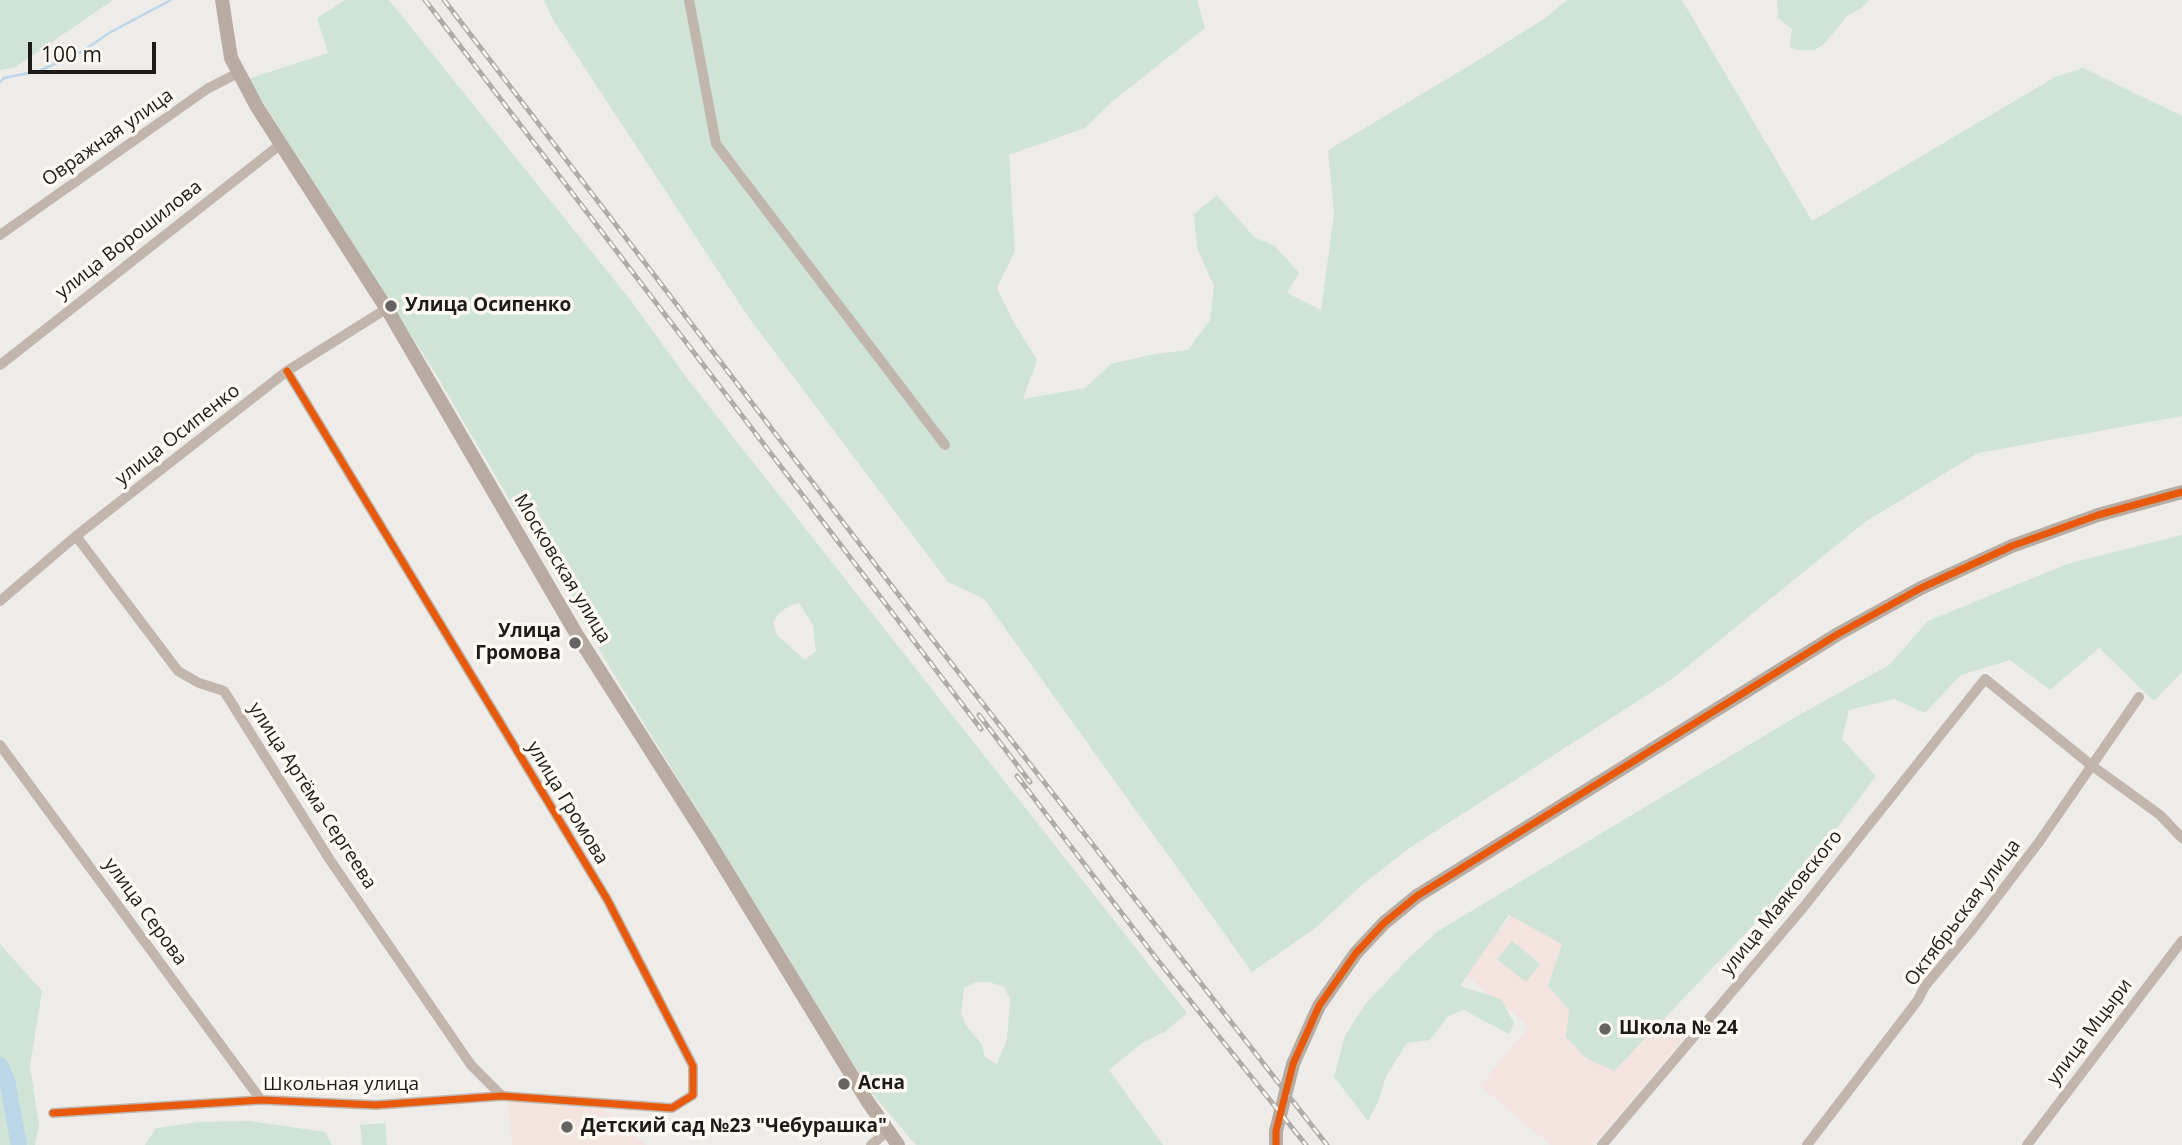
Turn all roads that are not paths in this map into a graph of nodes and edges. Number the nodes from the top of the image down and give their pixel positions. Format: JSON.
{"nodes":[{"id":1,"x":689,"y":0,"type":"edge"},
{"id":2,"x":222,"y":6,"type":"edge"},
{"id":3,"x":238,"y":73,"type":"junction"},
{"id":4,"x":281,"y":144,"type":"junction"},
{"id":5,"x":0,"y":235,"type":"edge"},
{"id":6,"x":386,"y":309,"type":"junction"},
{"id":7,"x":0,"y":365,"type":"edge"},
{"id":8,"x":287,"y":371,"type":"junction"},
{"id":9,"x":945,"y":445,"type":"dead end"},
{"id":10,"x":2182,"y":492,"type":"edge"},
{"id":11,"x":76,"y":536,"type":"junction"},
{"id":12,"x":0,"y":601,"type":"edge"},
{"id":13,"x":2138,"y":698,"type":"dead end"},
{"id":14,"x":0,"y":745,"type":"edge"},
{"id":15,"x":2091,"y":765,"type":"junction"},
{"id":16,"x":2182,"y":838,"type":"edge"},
{"id":17,"x":2182,"y":941,"type":"edge"},
{"id":18,"x":502,"y":1096,"type":"junction"},
{"id":19,"x":261,"y":1100,"type":"junction"},
{"id":20,"x":53,"y":1113,"type":"dead end"},
{"id":21,"x":888,"y":1131,"type":"junction"},
{"id":22,"x":1604,"y":1144,"type":"edge"},
{"id":23,"x":871,"y":1145,"type":"edge"},
{"id":24,"x":898,"y":1145,"type":"edge"},
{"id":25,"x":1276,"y":1145,"type":"edge"},
{"id":26,"x":1807,"y":1145,"type":"edge"},
{"id":27,"x":2027,"y":1145,"type":"edge"}],
"edges":[{"from":1,"to":9,"type":"street"},
{"from":2,"to":3,"type":"street","name":"Московская улица"},
{"from":3,"to":4,"type":"street","name":"Московская улица"},
{"from":3,"to":5,"type":"street","name":"Овражная улица"},
{"from":4,"to":6,"type":"street","name":"Московская улица"},
{"from":4,"to":7,"type":"street","name":"улица Ворошилова"},
{"from":6,"to":8,"type":"street","name":"улица Осипенко"},
{"from":6,"to":21,"type":"street","name":"Московская улица"},
{"from":8,"to":11,"type":"street","name":"улица Осипенко"},
{"from":8,"to":18,"type":"street","name":"улица Громова"},
{"from":10,"to":25,"type":"street"},
{"from":11,"to":12,"type":"street","name":"улица Осипенко"},
{"from":11,"to":18,"type":"street","name":"улица Артёма Сергеева"},
{"from":13,"to":15,"type":"street","name":"Октябрьская улица"},
{"from":14,"to":19,"type":"street","name":"улица Серова"},
{"from":15,"to":16,"type":"street"},
{"from":15,"to":22,"type":"street","name":"улица Маяковского"},
{"from":15,"to":26,"type":"street","name":"Октябрьская улица"},
{"from":17,"to":27,"type":"street","name":"улица Мцыри"},
{"from":18,"to":19,"type":"street","name":"Школьная улица"},
{"from":19,"to":20,"type":"street","name":"Школьная улица"},
{"from":21,"to":23,"type":"street"},
{"from":21,"to":24,"type":"street","name":"Московская улица"}]}
